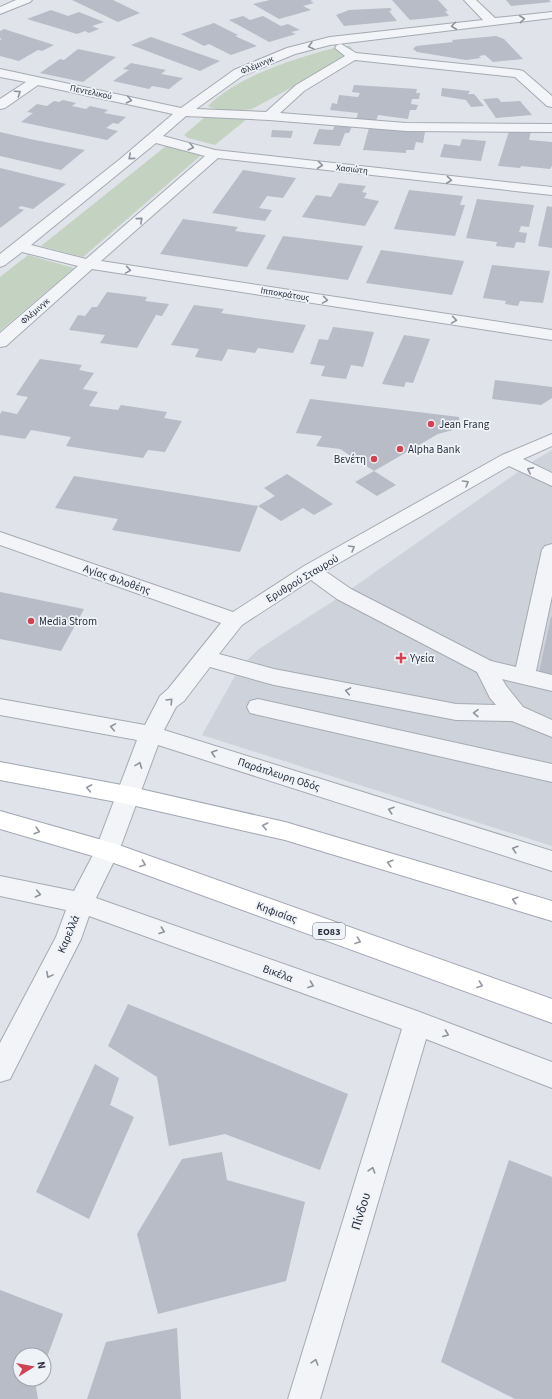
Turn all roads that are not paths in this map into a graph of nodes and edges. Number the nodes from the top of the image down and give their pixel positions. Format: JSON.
{"nodes":[{"id":1,"x":26,"y":0,"type":"edge"},
{"id":2,"x":470,"y":0,"type":"edge"},
{"id":3,"x":0,"y":11,"type":"edge"},
{"id":4,"x":552,"y":15,"type":"edge"},
{"id":5,"x":492,"y":22,"type":"junction"},
{"id":6,"x":330,"y":41,"type":"junction"},
{"id":7,"x":353,"y":56,"type":"junction"},
{"id":8,"x":0,"y":73,"type":"edge"},
{"id":9,"x":36,"y":81,"type":"junction"},
{"id":10,"x":552,"y":103,"type":"edge"},
{"id":11,"x":0,"y":105,"type":"edge"},
{"id":12,"x":183,"y":112,"type":"junction"},
{"id":13,"x":269,"y":116,"type":"junction"},
{"id":14,"x":552,"y":128,"type":"edge"},
{"id":15,"x":153,"y":138,"type":"junction"},
{"id":16,"x":215,"y":154,"type":"junction"},
{"id":17,"x":552,"y":191,"type":"edge"},
{"id":18,"x":20,"y":247,"type":"junction"},
{"id":19,"x":0,"y":262,"type":"edge"},
{"id":20,"x":89,"y":264,"type":"junction"},
{"id":21,"x":552,"y":335,"type":"edge"},
{"id":22,"x":0,"y":342,"type":"edge"},
{"id":23,"x":552,"y":439,"type":"edge"},
{"id":24,"x":508,"y":459,"type":"junction"},
{"id":25,"x":552,"y":480,"type":"edge"},
{"id":26,"x":0,"y":538,"type":"edge"},
{"id":27,"x":552,"y":550,"type":"edge"},
{"id":28,"x":311,"y":571,"type":"junction"},
{"id":29,"x":235,"y":620,"type":"junction"},
{"id":30,"x":205,"y":658,"type":"junction"},
{"id":31,"x":485,"y":667,"type":"junction"},
{"id":32,"x":524,"y":677,"type":"junction"},
{"id":33,"x":552,"y":683,"type":"edge"},
{"id":34,"x":0,"y":707,"type":"edge"},
{"id":35,"x":258,"y":707,"type":"dead end"},
{"id":36,"x":516,"y":713,"type":"junction"},
{"id":37,"x":552,"y":729,"type":"edge"},
{"id":38,"x":151,"y":734,"type":"junction"},
{"id":39,"x":0,"y":771,"type":"edge"},
{"id":40,"x":552,"y":774,"type":"edge"},
{"id":41,"x":127,"y":795,"type":"junction"},
{"id":42,"x":0,"y":820,"type":"edge"},
{"id":43,"x":107,"y":851,"type":"junction"},
{"id":44,"x":552,"y":861,"type":"edge"},
{"id":45,"x":0,"y":886,"type":"edge"},
{"id":46,"x":81,"y":903,"type":"junction"},
{"id":47,"x":552,"y":911,"type":"edge"},
{"id":48,"x":552,"y":1011,"type":"edge"},
{"id":49,"x":417,"y":1023,"type":"junction"},
{"id":50,"x":0,"y":1070,"type":"edge"},
{"id":51,"x":552,"y":1075,"type":"edge"},
{"id":52,"x":304,"y":1399,"type":"edge"}],
"edges":[{"from":1,"to":3,"type":"street"},
{"from":2,"to":5,"type":"street"},
{"from":5,"to":4,"type":"street","name":"Φλέμινγκ","one_way":true},
{"from":5,"to":6,"type":"street","name":"Φλέμινγκ","one_way":true},
{"from":6,"to":7,"type":"street"},
{"from":6,"to":12,"type":"street","name":"Φλέμινγκ","one_way":true},
{"from":7,"to":10,"type":"street"},
{"from":7,"to":13,"type":"street"},
{"from":8,"to":9,"type":"street","name":"Πεντελικού"},
{"from":11,"to":9,"type":"street","one_way":true},
{"from":9,"to":12,"type":"street","name":"Πεντελικού","one_way":true},
{"from":12,"to":13,"type":"street","name":"Πεντελικού"},
{"from":12,"to":15,"type":"street","name":"Φλέμινγκ"},
{"from":13,"to":14,"type":"street","name":"Πεντελικού"},
{"from":15,"to":16,"type":"street","name":"Χασιώτη","one_way":true},
{"from":15,"to":18,"type":"street","name":"Φλέμινγκ","one_way":true},
{"from":16,"to":17,"type":"street","name":"Χασιώτη","one_way":true},
{"from":20,"to":16,"type":"street","name":"Φλέμινγκ","one_way":true},
{"from":18,"to":19,"type":"street","name":"Φλέμινγκ"},
{"from":18,"to":20,"type":"street","name":"Ιπποκράτους"},
{"from":20,"to":21,"type":"street","name":"Ιπποκράτους","one_way":true},
{"from":20,"to":22,"type":"street","name":"Φλέμινγκ"},
{"from":23,"to":24,"type":"street","name":"Ερυθρού Σταυρού"},
{"from":25,"to":24,"type":"street","one_way":true},
{"from":28,"to":24,"type":"street","name":"Ερυθρού Σταυρού","one_way":true},
{"from":26,"to":29,"type":"street","name":"Αγίας Φιλοθέης"},
{"from":27,"to":32,"type":"street"},
{"from":28,"to":29,"type":"street","name":"Ερυθρού Σταυρού"},
{"from":28,"to":31,"type":"street"},
{"from":29,"to":30,"type":"street","name":"Ερυθρού Σταυρού"},
{"from":36,"to":30,"type":"street","one_way":true},
{"from":38,"to":30,"type":"street","name":"Ερυθρού Σταυρού","one_way":true},
{"from":31,"to":32,"type":"street"},
{"from":31,"to":36,"type":"street"},
{"from":32,"to":33,"type":"street"},
{"from":38,"to":34,"type":"street","name":"Παράπλευρη Οδός","one_way":true},
{"from":35,"to":40,"type":"street"},
{"from":36,"to":37,"type":"street"},
{"from":41,"to":38,"type":"street","name":"Ερυθρού Σταυρού","one_way":true},
{"from":44,"to":38,"type":"street","name":"Παράπλευρη Οδός","one_way":true},
{"from":41,"to":39,"type":"main road","one_way":true},
{"from":41,"to":43,"type":"street","name":"Καρελλά"},
{"from":47,"to":41,"type":"main road","one_way":true},
{"from":42,"to":43,"type":"main road","name":"Κηφισίας","number":"ΕΟ83","one_way":true},
{"from":43,"to":46,"type":"street","name":"Καρελλά"},
{"from":43,"to":48,"type":"main road","name":"Κηφισίας","number":"ΕΟ83","one_way":true},
{"from":45,"to":46,"type":"street","name":"Βικέλα","one_way":true},
{"from":46,"to":49,"type":"street","name":"Βικέλα","one_way":true},
{"from":46,"to":50,"type":"street","name":"Καρελλά","one_way":true},
{"from":49,"to":51,"type":"street","name":"Βικέλα","one_way":true},
{"from":52,"to":49,"type":"street","name":"Πίνδου","one_way":true}]}
